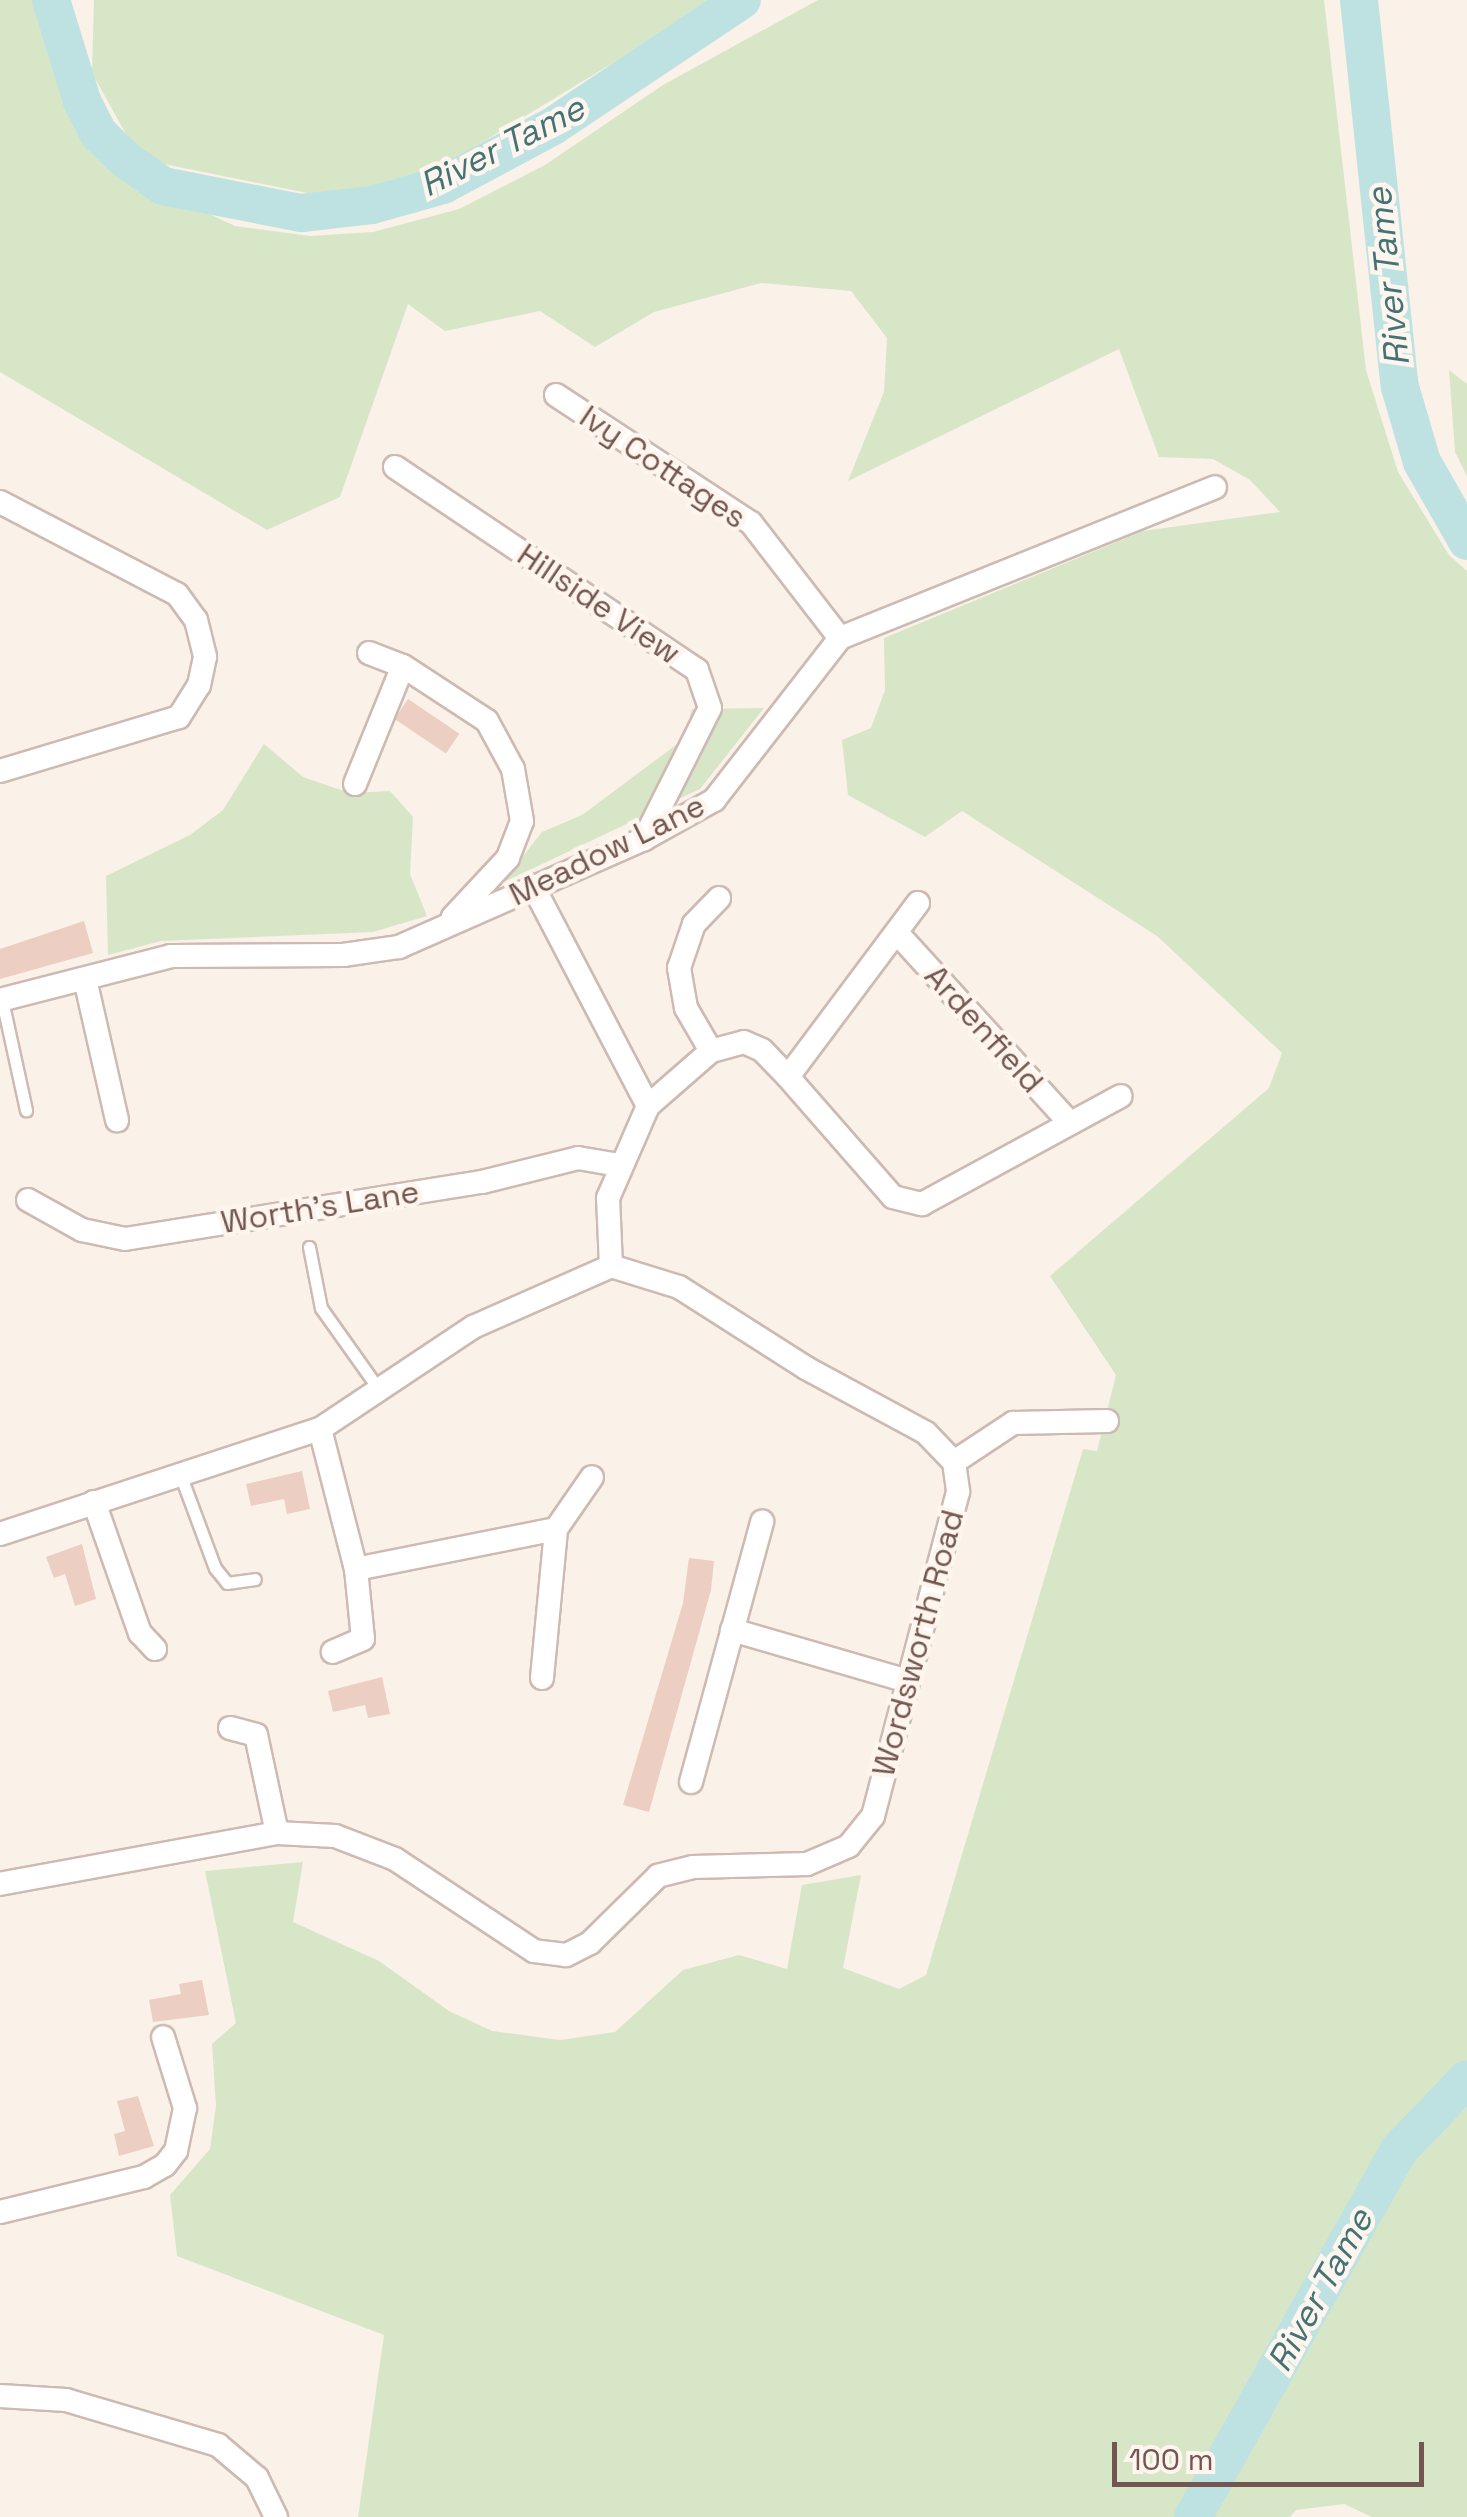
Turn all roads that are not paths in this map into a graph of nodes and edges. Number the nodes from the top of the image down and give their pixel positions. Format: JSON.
{"nodes":[{"id":1,"x":556,"y":395,"type":"dead end"},
{"id":2,"x":395,"y":467,"type":"dead end"},
{"id":3,"x":1215,"y":486,"type":"dead end"},
{"id":4,"x":0,"y":502,"type":"edge"},
{"id":5,"x":840,"y":638,"type":"junction"},
{"id":6,"x":369,"y":654,"type":"dead end"},
{"id":7,"x":403,"y":666,"type":"junction"},
{"id":8,"x":0,"y":772,"type":"edge"},
{"id":9,"x":355,"y":784,"type":"dead end"},
{"id":10,"x":644,"y":839,"type":"junction"},
{"id":11,"x":534,"y":886,"type":"junction"},
{"id":12,"x":718,"y":898,"type":"dead end"},
{"id":13,"x":918,"y":903,"type":"dead end"},
{"id":14,"x":450,"y":925,"type":"junction"},
{"id":15,"x":898,"y":934,"type":"junction"},
{"id":16,"x":85,"y":979,"type":"junction"},
{"id":17,"x":1,"y":1000,"type":"edge"},
{"id":18,"x":711,"y":1050,"type":"junction"},
{"id":19,"x":788,"y":1077,"type":"junction"},
{"id":20,"x":1121,"y":1096,"type":"dead end"},
{"id":21,"x":648,"y":1106,"type":"junction"},
{"id":22,"x":26,"y":1110,"type":"dead end"},
{"id":23,"x":118,"y":1120,"type":"dead end"},
{"id":24,"x":1070,"y":1123,"type":"junction"},
{"id":25,"x":619,"y":1165,"type":"junction"},
{"id":26,"x":28,"y":1200,"type":"dead end"},
{"id":27,"x":308,"y":1246,"type":"dead end"},
{"id":28,"x":611,"y":1266,"type":"junction"},
{"id":29,"x":380,"y":1391,"type":"junction"},
{"id":30,"x":1107,"y":1421,"type":"dead end"},
{"id":31,"x":320,"y":1429,"type":"junction"},
{"id":32,"x":954,"y":1462,"type":"junction"},
{"id":33,"x":180,"y":1474,"type":"junction"},
{"id":34,"x":592,"y":1478,"type":"dead end"},
{"id":35,"x":94,"y":1502,"type":"junction"},
{"id":36,"x":762,"y":1522,"type":"dead end"},
{"id":37,"x":556,"y":1528,"type":"junction"},
{"id":38,"x":0,"y":1534,"type":"edge"},
{"id":39,"x":356,"y":1569,"type":"junction"},
{"id":40,"x":256,"y":1579,"type":"dead end"},
{"id":41,"x":732,"y":1630,"type":"junction"},
{"id":42,"x":148,"y":1641,"type":"dead end"},
{"id":43,"x":333,"y":1652,"type":"dead end"},
{"id":44,"x":542,"y":1678,"type":"dead end"},
{"id":45,"x":908,"y":1681,"type":"junction"},
{"id":46,"x":230,"y":1728,"type":"dead end"},
{"id":47,"x":691,"y":1782,"type":"dead end"},
{"id":48,"x":277,"y":1832,"type":"junction"},
{"id":49,"x":0,"y":1884,"type":"edge"},
{"id":50,"x":164,"y":2037,"type":"dead end"},
{"id":51,"x":0,"y":2212,"type":"edge"},
{"id":52,"x":0,"y":2396,"type":"edge"},
{"id":53,"x":276,"y":2517,"type":"edge"}],
"edges":[{"from":1,"to":5,"type":"street","name":"Ivy Cottages"},
{"from":2,"to":10,"type":"street","name":"Hillside View"},
{"from":3,"to":5,"type":"street","name":"Meadow Lane"},
{"from":4,"to":8,"type":"street"},
{"from":5,"to":10,"type":"street","name":"Meadow Lane"},
{"from":6,"to":7,"type":"street"},
{"from":7,"to":9,"type":"street"},
{"from":7,"to":14,"type":"street"},
{"from":10,"to":11,"type":"street","name":"Meadow Lane"},
{"from":11,"to":14,"type":"street","name":"Meadow Lane"},
{"from":11,"to":21,"type":"street"},
{"from":12,"to":18,"type":"street"},
{"from":13,"to":15,"type":"street","name":"Ardenfield"},
{"from":14,"to":16,"type":"street","name":"Meadow Lane"},
{"from":15,"to":19,"type":"street","name":"Ardenfield"},
{"from":15,"to":24,"type":"street","name":"Ardenfield"},
{"from":16,"to":17,"type":"street","name":"Meadow Lane"},
{"from":16,"to":23,"type":"street"},
{"from":17,"to":22,"type":"lane"},
{"from":18,"to":19,"type":"street"},
{"from":18,"to":21,"type":"street"},
{"from":19,"to":24,"type":"street","name":"Ardenfield"},
{"from":20,"to":24,"type":"street","name":"Ardenfield"},
{"from":21,"to":25,"type":"street"},
{"from":25,"to":26,"type":"street","name":"Worth's Lane"},
{"from":25,"to":28,"type":"street"},
{"from":27,"to":29,"type":"lane"},
{"from":28,"to":29,"type":"street"},
{"from":28,"to":32,"type":"street","name":"Wordsworth Road"},
{"from":29,"to":31,"type":"street"},
{"from":30,"to":32,"type":"street"},
{"from":31,"to":33,"type":"street"},
{"from":31,"to":39,"type":"street"},
{"from":32,"to":45,"type":"street","name":"Wordsworth Road"},
{"from":33,"to":35,"type":"street"},
{"from":33,"to":40,"type":"lane"},
{"from":34,"to":37,"type":"street"},
{"from":35,"to":38,"type":"street"},
{"from":35,"to":42,"type":"street"},
{"from":36,"to":41,"type":"street"},
{"from":37,"to":39,"type":"street"},
{"from":37,"to":44,"type":"street"},
{"from":39,"to":43,"type":"street"},
{"from":41,"to":45,"type":"street"},
{"from":41,"to":47,"type":"street"},
{"from":45,"to":48,"type":"street","name":"Wordsworth Road"},
{"from":46,"to":48,"type":"street"},
{"from":48,"to":49,"type":"street","name":"Wordsworth Road"},
{"from":50,"to":51,"type":"street"},
{"from":52,"to":53,"type":"street"}]}
